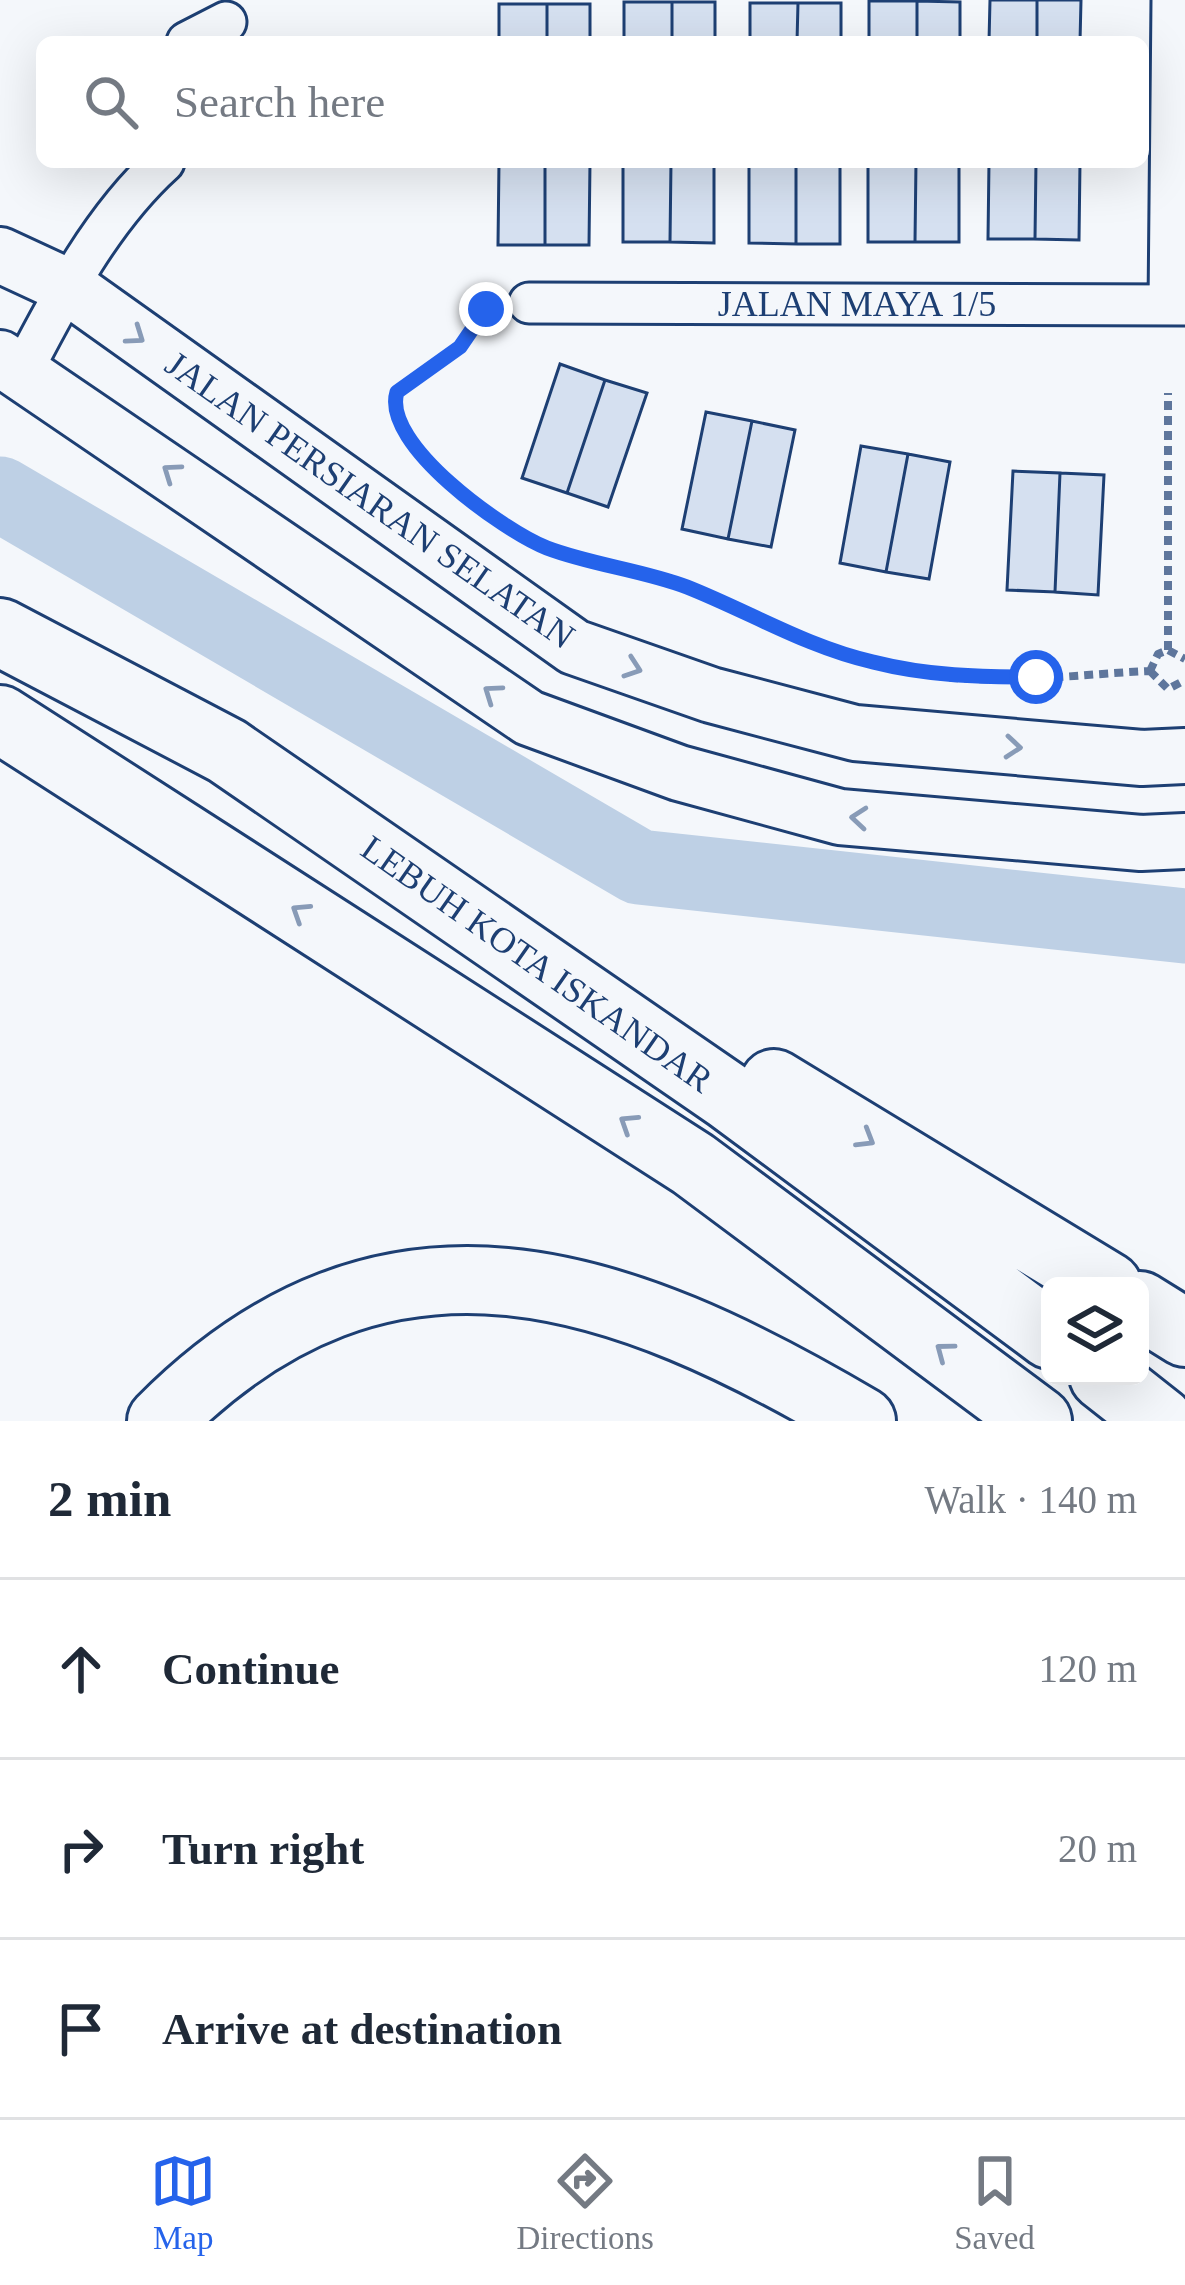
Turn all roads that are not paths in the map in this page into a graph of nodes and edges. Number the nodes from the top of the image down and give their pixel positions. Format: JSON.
{"nodes":[{"id":1,"x":1172,"y":0,"type":"edge"},
{"id":2,"x":229,"y":21,"type":"edge"},
{"id":3,"x":199,"y":36,"type":"edge"},
{"id":4,"x":150,"y":169,"type":"edge"},
{"id":5,"x":0,"y":255,"type":"edge"},
{"id":6,"x":67,"y":286,"type":"junction"},
{"id":7,"x":529,"y":303,"type":"road end"},
{"id":8,"x":1177,"y":305,"type":"edge"},
{"id":9,"x":11,"y":364,"type":"edge"},
{"id":10,"x":0,"y":632,"type":"edge"},
{"id":11,"x":0,"y":719,"type":"edge"},
{"id":12,"x":227,"y":751,"type":"junction"},
{"id":13,"x":1185,"y":756,"type":"edge"},
{"id":14,"x":1185,"y":841,"type":"edge"},
{"id":15,"x":1093,"y":1277,"type":"edge"},
{"id":16,"x":1149,"y":1311,"type":"edge"},
{"id":17,"x":1041,"y":1328,"type":"edge"},
{"id":18,"x":1185,"y":1333,"type":"edge"},
{"id":19,"x":1114,"y":1385,"type":"edge"},
{"id":20,"x":160,"y":1421,"type":"edge"},
{"id":21,"x":862,"y":1421,"type":"edge"},
{"id":22,"x":1038,"y":1421,"type":"edge"},
{"id":23,"x":1160,"y":1421,"type":"edge"}],
"edges":[{"from":1,"to":8,"type":"street"},
{"from":2,"to":3,"type":"street"},
{"from":4,"to":6,"type":"street"},
{"from":5,"to":6,"type":"street","name":"JALAN PERSIARAN SELATAN"},
{"from":6,"to":9,"type":"street"},
{"from":6,"to":13,"type":"street","name":"JALAN PERSIARAN SELATAN","one_way":true},
{"from":7,"to":8,"type":"street","name":"JALAN MAYA 1/5"},
{"from":14,"to":9,"type":"street","one_way":true},
{"from":10,"to":12,"type":"highway","name":"LEBUH KOTA ISKANDAR"},
{"from":22,"to":11,"type":"highway","one_way":true},
{"from":12,"to":15,"type":"highway","one_way":true},
{"from":12,"to":17,"type":"highway","name":"LEBUH KOTA ISKANDAR"},
{"from":16,"to":18,"type":"highway"},
{"from":19,"to":23,"type":"highway"},
{"from":20,"to":21,"type":"highway"}]}
